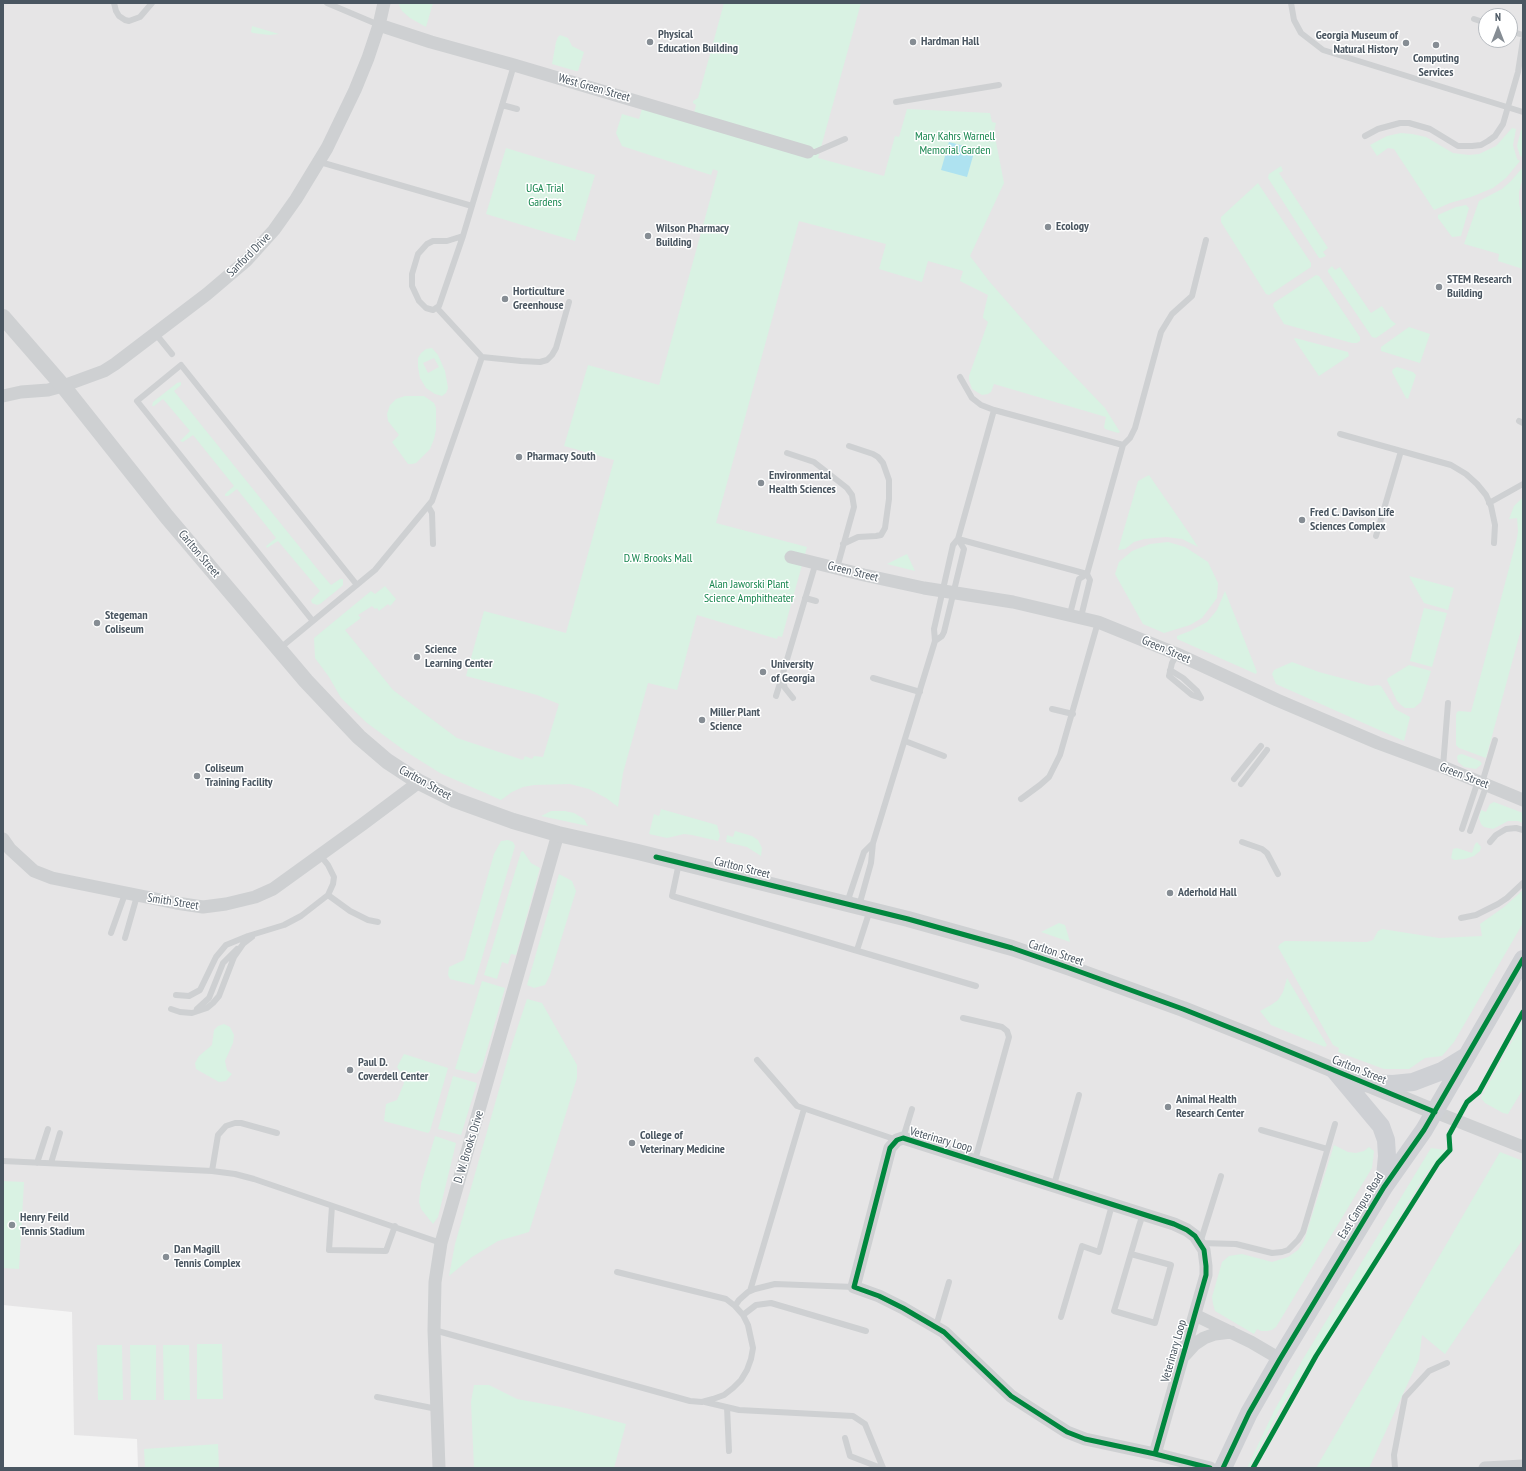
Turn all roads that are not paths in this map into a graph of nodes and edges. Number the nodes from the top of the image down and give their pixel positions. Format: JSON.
{"nodes":[{"id":1,"x":114,"y":3,"type":"edge"},
{"id":2,"x":152,"y":3,"type":"edge"},
{"id":3,"x":327,"y":3,"type":"edge"},
{"id":4,"x":384,"y":3,"type":"edge"},
{"id":5,"x":1292,"y":3,"type":"edge"},
{"id":6,"x":1474,"y":19,"type":"dead end"},
{"id":7,"x":1478,"y":20,"type":"edge"},
{"id":8,"x":379,"y":24,"type":"junction"},
{"id":9,"x":1523,"y":40,"type":"edge"},
{"id":10,"x":514,"y":65,"type":"junction"},
{"id":11,"x":999,"y":85,"type":"dead end"},
{"id":12,"x":896,"y":102,"type":"dead end"},
{"id":13,"x":502,"y":105,"type":"junction"},
{"id":14,"x":1508,"y":107,"type":"junction"},
{"id":15,"x":517,"y":110,"type":"dead end"},
{"id":16,"x":1523,"y":112,"type":"edge"},
{"id":17,"x":1364,"y":136,"type":"dead end"},
{"id":18,"x":845,"y":139,"type":"dead end"},
{"id":19,"x":808,"y":152,"type":"joint"},
{"id":20,"x":320,"y":162,"type":"junction"},
{"id":21,"x":472,"y":206,"type":"junction"},
{"id":22,"x":464,"y":236,"type":"junction"},
{"id":23,"x":1206,"y":240,"type":"dead end"},
{"id":24,"x":569,"y":302,"type":"dead end"},
{"id":25,"x":437,"y":308,"type":"junction"},
{"id":26,"x":3,"y":317,"type":"edge"},
{"id":27,"x":155,"y":333,"type":"junction"},
{"id":28,"x":172,"y":354,"type":"dead end"},
{"id":29,"x":482,"y":357,"type":"junction"},
{"id":30,"x":960,"y":377,"type":"dead end"},
{"id":31,"x":63,"y":386,"type":"junction"},
{"id":32,"x":3,"y":396,"type":"edge"},
{"id":33,"x":994,"y":410,"type":"junction"},
{"id":34,"x":1340,"y":434,"type":"dead end"},
{"id":35,"x":849,"y":446,"type":"dead end"},
{"id":36,"x":1123,"y":446,"type":"junction"},
{"id":37,"x":1401,"y":451,"type":"junction"},
{"id":38,"x":787,"y":453,"type":"dead end"},
{"id":39,"x":1523,"y":484,"type":"edge"},
{"id":40,"x":1489,"y":503,"type":"junction"},
{"id":41,"x":428,"y":506,"type":"junction"},
{"id":42,"x":1376,"y":536,"type":"dead end"},
{"id":43,"x":958,"y":539,"type":"junction"},
{"id":44,"x":1494,"y":543,"type":"dead end"},
{"id":45,"x":433,"y":544,"type":"dead end"},
{"id":46,"x":844,"y":544,"type":"junction"},
{"id":47,"x":791,"y":557,"type":"dead end"},
{"id":48,"x":816,"y":562,"type":"junction"},
{"id":49,"x":837,"y":568,"type":"junction"},
{"id":50,"x":1087,"y":574,"type":"junction"},
{"id":51,"x":357,"y":585,"type":"junction"},
{"id":52,"x":948,"y":592,"type":"junction"},
{"id":53,"x":806,"y":598,"type":"junction"},
{"id":54,"x":816,"y":601,"type":"dead end"},
{"id":55,"x":1076,"y":616,"type":"junction"},
{"id":56,"x":312,"y":620,"type":"junction"},
{"id":57,"x":1098,"y":622,"type":"junction"},
{"id":58,"x":935,"y":641,"type":"junction"},
{"id":59,"x":279,"y":649,"type":"junction"},
{"id":60,"x":1177,"y":654,"type":"junction"},
{"id":61,"x":783,"y":672,"type":"junction"},
{"id":62,"x":1170,"y":673,"type":"junction"},
{"id":63,"x":873,"y":678,"type":"dead end"},
{"id":64,"x":920,"y":692,"type":"junction"},
{"id":65,"x":776,"y":696,"type":"dead end"},
{"id":66,"x":793,"y":698,"type":"dead end"},
{"id":67,"x":1448,"y":703,"type":"dead end"},
{"id":68,"x":1052,"y":709,"type":"dead end"},
{"id":69,"x":1073,"y":714,"type":"junction"},
{"id":70,"x":1495,"y":740,"type":"dead end"},
{"id":71,"x":905,"y":741,"type":"junction"},
{"id":72,"x":1260,"y":746,"type":"dead end"},
{"id":73,"x":1267,"y":750,"type":"dead end"},
{"id":74,"x":944,"y":756,"type":"dead end"},
{"id":75,"x":1443,"y":767,"type":"junction"},
{"id":76,"x":1234,"y":779,"type":"dead end"},
{"id":77,"x":419,"y":782,"type":"junction"},
{"id":78,"x":1482,"y":782,"type":"junction"},
{"id":79,"x":1241,"y":784,"type":"dead end"},
{"id":80,"x":1021,"y":799,"type":"dead end"},
{"id":81,"x":1523,"y":800,"type":"edge"},
{"id":82,"x":1462,"y":829,"type":"dead end"},
{"id":83,"x":1523,"y":830,"type":"edge"},
{"id":84,"x":1470,"y":831,"type":"dead end"},
{"id":85,"x":558,"y":834,"type":"junction"},
{"id":86,"x":3,"y":839,"type":"edge"},
{"id":87,"x":1242,"y":842,"type":"dead end"},
{"id":88,"x":1490,"y":842,"type":"dead end"},
{"id":89,"x":873,"y":843,"type":"junction"},
{"id":90,"x":320,"y":855,"type":"junction"},
{"id":91,"x":680,"y":863,"type":"junction"},
{"id":92,"x":1278,"y":874,"type":"dead end"},
{"id":93,"x":1523,"y":883,"type":"edge"},
{"id":94,"x":124,"y":894,"type":"junction"},
{"id":95,"x":328,"y":895,"type":"junction"},
{"id":96,"x":138,"y":896,"type":"junction"},
{"id":97,"x":859,"y":907,"type":"junction"},
{"id":98,"x":1461,"y":918,"type":"dead end"},
{"id":99,"x":378,"y":922,"type":"dead end"},
{"id":100,"x":111,"y":933,"type":"dead end"},
{"id":101,"x":257,"y":934,"type":"junction"},
{"id":102,"x":125,"y":938,"type":"dead end"},
{"id":103,"x":857,"y":950,"type":"junction"},
{"id":104,"x":1523,"y":959,"type":"edge"},
{"id":105,"x":976,"y":986,"type":"dead end"},
{"id":106,"x":176,"y":995,"type":"dead end"},
{"id":107,"x":171,"y":1009,"type":"dead end"},
{"id":108,"x":963,"y":1018,"type":"dead end"},
{"id":109,"x":1467,"y":1055,"type":"junction"},
{"id":110,"x":757,"y":1060,"type":"dead end"},
{"id":111,"x":1335,"y":1071,"type":"junction"},
{"id":112,"x":1363,"y":1083,"type":"junction"},
{"id":113,"x":1079,"y":1095,"type":"dead end"},
{"id":114,"x":804,"y":1109,"type":"junction"},
{"id":115,"x":912,"y":1109,"type":"dead end"},
{"id":116,"x":1435,"y":1112,"type":"junction"},
{"id":117,"x":1334,"y":1124,"type":"dead end"},
{"id":118,"x":48,"y":1129,"type":"dead end"},
{"id":119,"x":1261,"y":1130,"type":"dead end"},
{"id":120,"x":60,"y":1133,"type":"dead end"},
{"id":121,"x":277,"y":1133,"type":"dead end"},
{"id":122,"x":900,"y":1139,"type":"junction"},
{"id":123,"x":1523,"y":1147,"type":"edge"},
{"id":124,"x":1327,"y":1149,"type":"junction"},
{"id":125,"x":975,"y":1160,"type":"junction"},
{"id":126,"x":3,"y":1161,"type":"edge"},
{"id":127,"x":37,"y":1163,"type":"junction"},
{"id":128,"x":50,"y":1163,"type":"junction"},
{"id":129,"x":212,"y":1171,"type":"junction"},
{"id":130,"x":1222,"y":1176,"type":"dead end"},
{"id":131,"x":1054,"y":1185,"type":"junction"},
{"id":132,"x":1384,"y":1187,"type":"junction"},
{"id":133,"x":1112,"y":1205,"type":"junction"},
{"id":134,"x":332,"y":1206,"type":"junction"},
{"id":135,"x":1143,"y":1214,"type":"junction"},
{"id":136,"x":395,"y":1226,"type":"junction"},
{"id":137,"x":441,"y":1243,"type":"junction"},
{"id":138,"x":1200,"y":1243,"type":"junction"},
{"id":139,"x":1131,"y":1254,"type":"junction"},
{"id":140,"x":617,"y":1272,"type":"dead end"},
{"id":141,"x":949,"y":1282,"type":"dead end"},
{"id":142,"x":854,"y":1287,"type":"junction"},
{"id":143,"x":750,"y":1291,"type":"junction"},
{"id":144,"x":735,"y":1306,"type":"junction"},
{"id":145,"x":1195,"y":1314,"type":"junction"},
{"id":146,"x":743,"y":1315,"type":"junction"},
{"id":147,"x":1060,"y":1317,"type":"dead end"},
{"id":148,"x":936,"y":1326,"type":"junction"},
{"id":149,"x":434,"y":1330,"type":"junction"},
{"id":150,"x":866,"y":1331,"type":"dead end"},
{"id":151,"x":1231,"y":1332,"type":"junction"},
{"id":152,"x":1183,"y":1356,"type":"junction"},
{"id":153,"x":1280,"y":1359,"type":"junction"},
{"id":154,"x":1447,"y":1363,"type":"dead end"},
{"id":155,"x":377,"y":1397,"type":"dead end"},
{"id":156,"x":702,"y":1402,"type":"junction"},
{"id":157,"x":727,"y":1408,"type":"junction"},
{"id":158,"x":437,"y":1409,"type":"junction"},
{"id":159,"x":845,"y":1438,"type":"dead end"},
{"id":160,"x":729,"y":1451,"type":"dead end"},
{"id":161,"x":1155,"y":1454,"type":"junction"},
{"id":162,"x":1523,"y":1466,"type":"edge"},
{"id":163,"x":439,"y":1468,"type":"edge"},
{"id":164,"x":882,"y":1468,"type":"edge"},
{"id":165,"x":1210,"y":1468,"type":"edge"},
{"id":166,"x":1223,"y":1468,"type":"edge"},
{"id":167,"x":1395,"y":1468,"type":"edge"},
{"id":168,"x":1484,"y":1468,"type":"edge"},
{"id":169,"x":1502,"y":1468,"type":"edge"}],
"edges":[{"from":1,"to":2,"type":"lane"},
{"from":3,"to":8,"type":"lane"},
{"from":4,"to":8,"type":"street","name":"Sanford Drive"},
{"from":5,"to":14,"type":"lane"},
{"from":6,"to":7,"type":"lane"},
{"from":8,"to":10,"type":"street","name":"West Green Street"},
{"from":8,"to":20,"type":"street","name":"Sanford Drive"},
{"from":9,"to":14,"type":"lane"},
{"from":10,"to":13,"type":"lane"},
{"from":10,"to":19,"type":"street","name":"West Green Street"},
{"from":11,"to":12,"type":"lane"},
{"from":13,"to":15,"type":"lane"},
{"from":13,"to":21,"type":"lane"},
{"from":14,"to":16,"type":"lane"},
{"from":14,"to":17,"type":"lane"},
{"from":18,"to":19,"type":"lane"},
{"from":20,"to":21,"type":"lane"},
{"from":20,"to":27,"type":"street","name":"Sanford Drive"},
{"from":21,"to":22,"type":"lane"},
{"from":22,"to":25,"type":"lane"},
{"from":22,"to":25,"type":"lane"},
{"from":23,"to":36,"type":"lane"},
{"from":24,"to":29,"type":"lane"},
{"from":25,"to":29,"type":"lane"},
{"from":26,"to":31,"type":"street","name":"Carlton Street"},
{"from":27,"to":28,"type":"lane"},
{"from":27,"to":31,"type":"street","name":"Sanford Drive"},
{"from":29,"to":41,"type":"lane"},
{"from":30,"to":33,"type":"lane"},
{"from":31,"to":32,"type":"street","name":"Sanford Drive"},
{"from":31,"to":59,"type":"street","name":"Carlton Street"},
{"from":33,"to":36,"type":"lane"},
{"from":33,"to":43,"type":"lane"},
{"from":34,"to":37,"type":"lane"},
{"from":35,"to":46,"type":"lane"},
{"from":36,"to":50,"type":"lane"},
{"from":37,"to":40,"type":"lane"},
{"from":37,"to":42,"type":"lane"},
{"from":38,"to":46,"type":"lane"},
{"from":39,"to":40,"type":"lane"},
{"from":40,"to":44,"type":"lane"},
{"from":41,"to":45,"type":"lane"},
{"from":41,"to":51,"type":"lane"},
{"from":43,"to":50,"type":"lane"},
{"from":43,"to":52,"type":"lane"},
{"from":43,"to":52,"type":"lane"},
{"from":46,"to":49,"type":"lane"},
{"from":47,"to":48,"type":"street","name":"Green Street"},
{"from":48,"to":49,"type":"street","name":"Green Street"},
{"from":48,"to":53,"type":"lane"},
{"from":49,"to":52,"type":"street","name":"Green Street"},
{"from":50,"to":55,"type":"lane"},
{"from":50,"to":55,"type":"lane"},
{"from":51,"to":56,"type":"lane"},
{"from":51,"to":56,"type":"lane"},
{"from":52,"to":55,"type":"street","name":"Green Street"},
{"from":52,"to":58,"type":"lane"},
{"from":52,"to":58,"type":"lane"},
{"from":53,"to":54,"type":"lane"},
{"from":53,"to":61,"type":"lane"},
{"from":55,"to":57,"type":"street","name":"Green Street"},
{"from":56,"to":59,"type":"lane"},
{"from":57,"to":60,"type":"street","name":"Green Street"},
{"from":57,"to":69,"type":"lane"},
{"from":58,"to":64,"type":"lane"},
{"from":59,"to":77,"type":"street","name":"Carlton Street"},
{"from":60,"to":62,"type":"lane"},
{"from":60,"to":75,"type":"street","name":"Green Street"},
{"from":61,"to":65,"type":"lane"},
{"from":61,"to":66,"type":"lane"},
{"from":62,"to":62,"type":"lane"},
{"from":63,"to":64,"type":"lane"},
{"from":64,"to":71,"type":"lane"},
{"from":67,"to":75,"type":"lane"},
{"from":68,"to":69,"type":"lane"},
{"from":69,"to":80,"type":"lane"},
{"from":70,"to":78,"type":"lane"},
{"from":71,"to":74,"type":"lane"},
{"from":71,"to":89,"type":"lane"},
{"from":72,"to":76,"type":"lane"},
{"from":73,"to":79,"type":"lane"},
{"from":75,"to":78,"type":"street","name":"Green Street"},
{"from":77,"to":85,"type":"street","name":"Carlton Street"},
{"from":77,"to":90,"type":"street","name":"Smith Street"},
{"from":78,"to":81,"type":"street","name":"Green Street"},
{"from":78,"to":82,"type":"lane"},
{"from":78,"to":84,"type":"lane"},
{"from":83,"to":88,"type":"lane"},
{"from":85,"to":91,"type":"street","name":"Carlton Street"},
{"from":85,"to":137,"type":"street","name":"D. W. Brooks Drive"},
{"from":86,"to":94,"type":"street","name":"Smith Street"},
{"from":87,"to":92,"type":"lane"},
{"from":89,"to":97,"type":"lane"},
{"from":89,"to":97,"type":"lane"},
{"from":90,"to":95,"type":"lane"},
{"from":90,"to":96,"type":"street","name":"Smith Street"},
{"from":91,"to":97,"type":"street","name":"Carlton Street"},
{"from":91,"to":103,"type":"lane"},
{"from":93,"to":98,"type":"lane"},
{"from":94,"to":96,"type":"street","name":"Smith Street"},
{"from":94,"to":100,"type":"lane"},
{"from":95,"to":99,"type":"lane"},
{"from":95,"to":101,"type":"lane"},
{"from":96,"to":102,"type":"lane"},
{"from":97,"to":103,"type":"lane"},
{"from":97,"to":111,"type":"street","name":"Carlton Street"},
{"from":101,"to":106,"type":"lane"},
{"from":101,"to":107,"type":"lane"},
{"from":103,"to":105,"type":"lane"},
{"from":104,"to":109,"type":"main road","name":"East Campus Road"},
{"from":108,"to":125,"type":"lane"},
{"from":109,"to":112,"type":"main road"},
{"from":109,"to":116,"type":"main road","name":"East Campus Road"},
{"from":110,"to":114,"type":"lane"},
{"from":111,"to":112,"type":"street","name":"Carlton Street"},
{"from":111,"to":132,"type":"main road"},
{"from":112,"to":116,"type":"street","name":"Carlton Street"},
{"from":113,"to":131,"type":"lane"},
{"from":114,"to":122,"type":"lane"},
{"from":114,"to":143,"type":"lane"},
{"from":115,"to":122,"type":"lane"},
{"from":116,"to":123,"type":"street","name":"Carlton Street"},
{"from":116,"to":132,"type":"main road","name":"East Campus Road"},
{"from":117,"to":124,"type":"lane"},
{"from":118,"to":127,"type":"lane"},
{"from":119,"to":124,"type":"lane"},
{"from":120,"to":128,"type":"lane"},
{"from":121,"to":129,"type":"lane"},
{"from":122,"to":125,"type":"street","name":"Veterinary Loop"},
{"from":122,"to":142,"type":"street","name":"Veterinary Loop"},
{"from":124,"to":138,"type":"lane"},
{"from":125,"to":131,"type":"street","name":"Veterinary Loop"},
{"from":126,"to":127,"type":"lane"},
{"from":127,"to":128,"type":"lane"},
{"from":128,"to":129,"type":"lane"},
{"from":129,"to":134,"type":"lane"},
{"from":130,"to":138,"type":"lane"},
{"from":131,"to":133,"type":"street","name":"Veterinary Loop"},
{"from":132,"to":153,"type":"main road","name":"East Campus Road"},
{"from":133,"to":135,"type":"street","name":"Veterinary Loop"},
{"from":133,"to":147,"type":"lane"},
{"from":134,"to":136,"type":"lane"},
{"from":134,"to":136,"type":"lane"},
{"from":135,"to":138,"type":"street","name":"Veterinary Loop"},
{"from":135,"to":139,"type":"lane"},
{"from":136,"to":137,"type":"lane"},
{"from":137,"to":149,"type":"street","name":"D. W. Brooks Drive"},
{"from":138,"to":145,"type":"street","name":"Veterinary Loop"},
{"from":139,"to":139,"type":"lane"},
{"from":140,"to":144,"type":"lane"},
{"from":141,"to":148,"type":"lane"},
{"from":142,"to":143,"type":"lane"},
{"from":142,"to":148,"type":"street"},
{"from":143,"to":144,"type":"lane"},
{"from":144,"to":146,"type":"lane"},
{"from":145,"to":151,"type":"street","name":"Veterinary Loop"},
{"from":145,"to":152,"type":"street","name":"Veterinary Loop"},
{"from":146,"to":150,"type":"lane"},
{"from":146,"to":156,"type":"lane"},
{"from":148,"to":161,"type":"street"},
{"from":149,"to":156,"type":"lane"},
{"from":149,"to":158,"type":"street","name":"D. W. Brooks Drive"},
{"from":151,"to":152,"type":"street"},
{"from":151,"to":153,"type":"street","name":"Veterinary Loop"},
{"from":152,"to":161,"type":"street","name":"Veterinary Loop"},
{"from":153,"to":166,"type":"main road","name":"East Campus Road"},
{"from":154,"to":167,"type":"lane"},
{"from":155,"to":158,"type":"lane"},
{"from":156,"to":157,"type":"lane"},
{"from":157,"to":160,"type":"lane"},
{"from":157,"to":164,"type":"lane"},
{"from":158,"to":163,"type":"street","name":"D. W. Brooks Drive"},
{"from":159,"to":164,"type":"lane"},
{"from":161,"to":165,"type":"street"},
{"from":162,"to":169,"type":"street"},
{"from":168,"to":169,"type":"street"}]}
